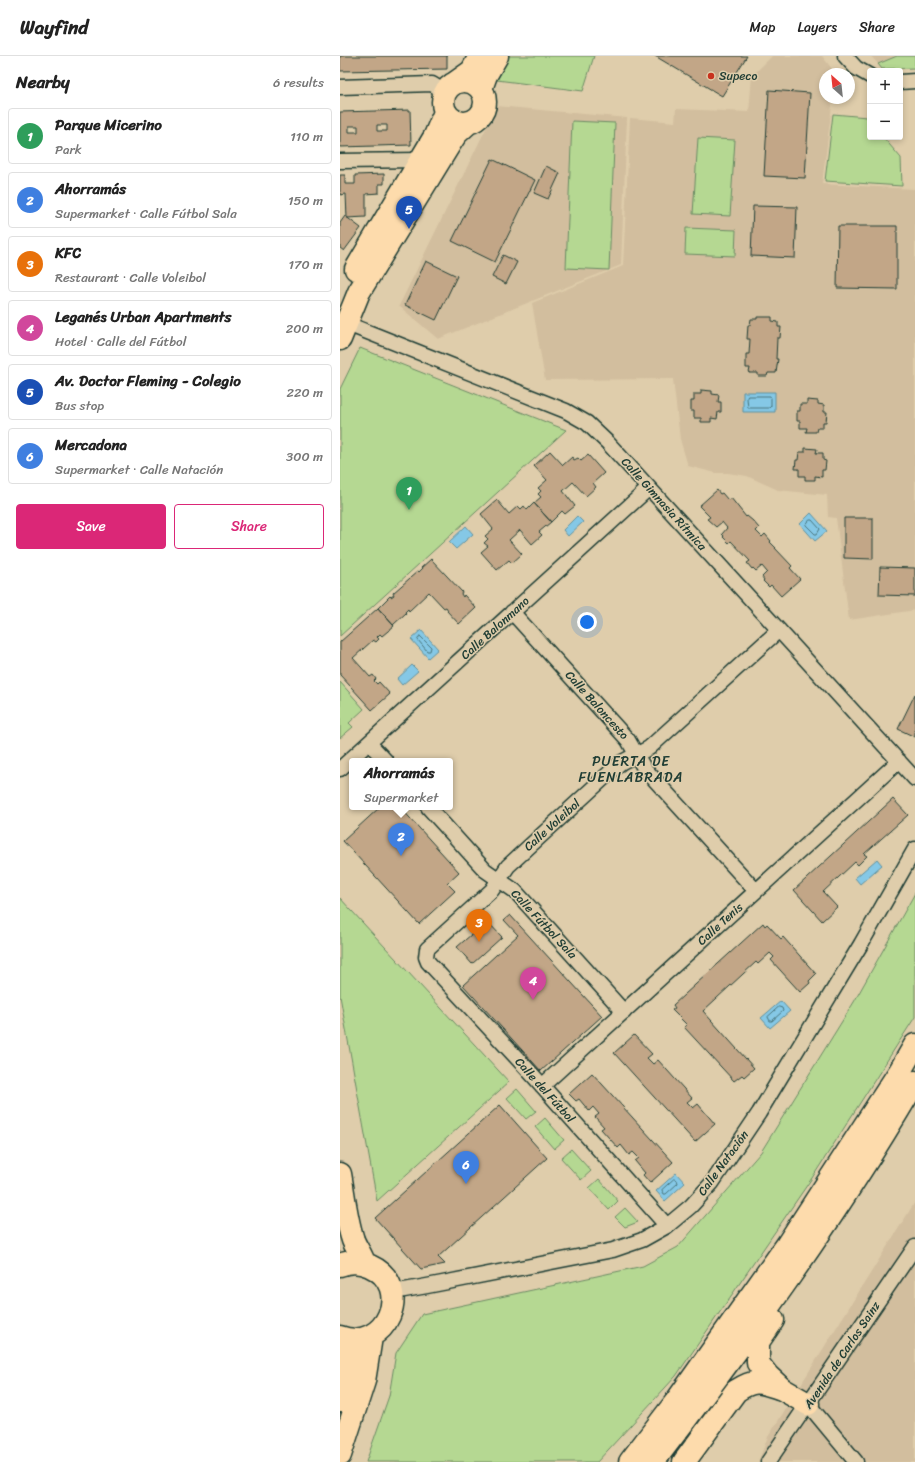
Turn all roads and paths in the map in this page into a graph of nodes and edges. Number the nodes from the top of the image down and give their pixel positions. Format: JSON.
{"nodes":[{"id":1,"x":480,"y":56,"type":"edge"},
{"id":2,"x":497,"y":56,"type":"edge"},
{"id":3,"x":845,"y":56,"type":"edge"},
{"id":4,"x":867,"y":74,"type":"edge"},
{"id":5,"x":915,"y":81,"type":"edge"},
{"id":6,"x":903,"y":82,"type":"edge"},
{"id":7,"x":340,"y":87,"type":"edge"},
{"id":8,"x":481,"y":89,"type":"junction"},
{"id":9,"x":448,"y":96,"type":"junction"},
{"id":10,"x":467,"y":124,"type":"junction"},
{"id":11,"x":421,"y":160,"type":"junction"},
{"id":12,"x":340,"y":161,"type":"edge"},
{"id":13,"x":340,"y":300,"type":"edge"},
{"id":14,"x":343,"y":331,"type":"edge"},
{"id":15,"x":649,"y":488,"type":"junction"},
{"id":16,"x":512,"y":612,"type":"junction"},
{"id":17,"x":779,"y":630,"type":"junction"},
{"id":18,"x":369,"y":743,"type":"junction"},
{"id":19,"x":636,"y":754,"type":"junction"},
{"id":20,"x":352,"y":758,"type":"edge"},
{"id":21,"x":383,"y":758,"type":"edge"},
{"id":22,"x":349,"y":761,"type":"edge"},
{"id":23,"x":899,"y":761,"type":"junction"},
{"id":24,"x":340,"y":769,"type":"edge"},
{"id":25,"x":915,"y":779,"type":"edge"},
{"id":26,"x":431,"y":810,"type":"edge"},
{"id":27,"x":915,"y":849,"type":"edge"},
{"id":28,"x":498,"y":879,"type":"junction"},
{"id":29,"x":756,"y":891,"type":"junction"},
{"id":30,"x":426,"y":953,"type":"joint"},
{"id":31,"x":624,"y":1012,"type":"junction"},
{"id":32,"x":915,"y":1045,"type":"edge"},
{"id":33,"x":915,"y":1082,"type":"edge"},
{"id":34,"x":542,"y":1086,"type":"junction"},
{"id":35,"x":862,"y":1167,"type":"junction"},
{"id":36,"x":340,"y":1174,"type":"edge"},
{"id":37,"x":667,"y":1226,"type":"junction"},
{"id":38,"x":915,"y":1247,"type":"edge"},
{"id":39,"x":364,"y":1263,"type":"junction"},
{"id":40,"x":340,"y":1265,"type":"edge"},
{"id":41,"x":393,"y":1292,"type":"junction"},
{"id":42,"x":371,"y":1337,"type":"junction"},
{"id":43,"x":343,"y":1338,"type":"edge"},
{"id":44,"x":782,"y":1388,"type":"junction"},
{"id":45,"x":702,"y":1398,"type":"junction"},
{"id":46,"x":340,"y":1401,"type":"edge"},
{"id":47,"x":675,"y":1403,"type":"junction"},
{"id":48,"x":808,"y":1404,"type":"junction"},
{"id":49,"x":340,"y":1455,"type":"edge"},
{"id":50,"x":615,"y":1462,"type":"edge"},
{"id":51,"x":630,"y":1462,"type":"edge"},
{"id":52,"x":653,"y":1462,"type":"edge"},
{"id":53,"x":664,"y":1462,"type":"edge"},
{"id":54,"x":684,"y":1462,"type":"edge"},
{"id":55,"x":768,"y":1462,"type":"edge"},
{"id":56,"x":856,"y":1462,"type":"edge"}],
"edges":[{"from":1,"to":9,"type":"main road"},
{"from":2,"to":8,"type":"main road"},
{"from":3,"to":4,"type":"street"},
{"from":5,"to":6,"type":"street"},
{"from":7,"to":9,"type":"street"},
{"from":8,"to":9,"type":"main road"},
{"from":8,"to":10,"type":"main road"},
{"from":9,"to":10,"type":"main road"},
{"from":9,"to":11,"type":"main road"},
{"from":10,"to":14,"type":"main road"},
{"from":11,"to":12,"type":"street"},
{"from":11,"to":13,"type":"main road"},
{"from":14,"to":15,"type":"street","name":"Calle Gimnasia Rítmica"},
{"from":15,"to":16,"type":"street","name":"Calle Balonmano"},
{"from":15,"to":17,"type":"street","name":"Calle Gimnasia Rítmica"},
{"from":16,"to":18,"type":"street","name":"Calle Balonmano"},
{"from":16,"to":19,"type":"street","name":"Calle Baloncesto"},
{"from":17,"to":19,"type":"street","name":"Calle Voleibol"},
{"from":17,"to":23,"type":"street","name":"Calle Gimnasia Rítmica"},
{"from":18,"to":20,"type":"street","name":"Calle Balonmano"},
{"from":18,"to":21,"type":"street"},
{"from":19,"to":28,"type":"street","name":"Calle Voleibol"},
{"from":19,"to":29,"type":"street","name":"Calle Baloncesto"},
{"from":22,"to":24,"type":"street","name":"Calle Balonmano"},
{"from":23,"to":25,"type":"street","name":"Calle Gimnasia Rítmica"},
{"from":23,"to":29,"type":"street","name":"Calle Tenis"},
{"from":26,"to":28,"type":"street","name":"Calle Fútbol Sala"},
{"from":27,"to":37,"type":"street","name":"Calle Natación"},
{"from":28,"to":30,"type":"street","name":"Calle Voleibol"},
{"from":28,"to":31,"type":"street","name":"Calle Fútbol Sala"},
{"from":29,"to":31,"type":"street","name":"Calle Tenis"},
{"from":30,"to":34,"type":"street","name":"Calle del Fútbol"},
{"from":31,"to":34,"type":"street","name":"Calle Tenis"},
{"from":32,"to":47,"type":"main road"},
{"from":33,"to":35,"type":"main road"},
{"from":34,"to":37,"type":"street","name":"Calle del Fútbol"},
{"from":35,"to":44,"type":"main road"},
{"from":35,"to":45,"type":"main road"},
{"from":36,"to":39,"type":"main road"},
{"from":37,"to":41,"type":"street","name":"Calle Natación"},
{"from":38,"to":48,"type":"street","name":"Avenida de Carlos Sainz"},
{"from":39,"to":40,"type":"main road"},
{"from":39,"to":41,"type":"main road"},
{"from":41,"to":42,"type":"main road"},
{"from":42,"to":43,"type":"main road"},
{"from":42,"to":49,"type":"main road"},
{"from":43,"to":46,"type":"main road"},
{"from":44,"to":48,"type":"main road"},
{"from":44,"to":54,"type":"main road"},
{"from":45,"to":52,"type":"main road"},
{"from":45,"to":53,"type":"main road"},
{"from":47,"to":50,"type":"main road"},
{"from":47,"to":51,"type":"main road"},
{"from":48,"to":55,"type":"street","name":"Avenida de Carlos Sainz"},
{"from":48,"to":56,"type":"street"}]}
